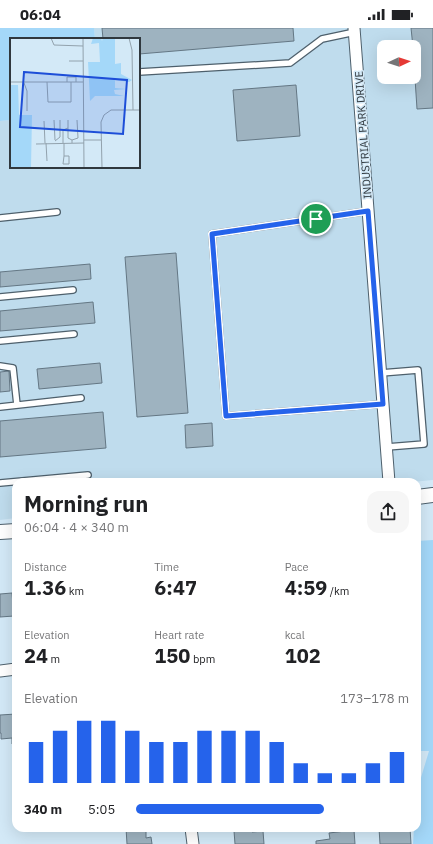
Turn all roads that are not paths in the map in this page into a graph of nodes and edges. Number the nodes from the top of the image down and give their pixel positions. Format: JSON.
{"nodes":[{"id":1,"x":354,"y":30,"type":"edge"},
{"id":2,"x":140,"y":72,"type":"edge"},
{"id":3,"x":368,"y":211,"type":"junction"},
{"id":4,"x":57,"y":212,"type":"dead end"},
{"id":5,"x":0,"y":218,"type":"edge"},
{"id":6,"x":72,"y":290,"type":"dead end"},
{"id":7,"x":0,"y":297,"type":"edge"},
{"id":8,"x":74,"y":334,"type":"dead end"},
{"id":9,"x":0,"y":340,"type":"edge"},
{"id":10,"x":0,"y":366,"type":"edge"},
{"id":11,"x":381,"y":373,"type":"junction"},
{"id":12,"x":81,"y":398,"type":"dead end"},
{"id":13,"x":383,"y":404,"type":"junction"},
{"id":14,"x":16,"y":405,"type":"junction"},
{"id":15,"x":0,"y":407,"type":"edge"},
{"id":16,"x":387,"y":447,"type":"junction"},
{"id":17,"x":88,"y":475,"type":"dead end"},
{"id":18,"x":55,"y":478,"type":"edge"},
{"id":19,"x":389,"y":478,"type":"edge"},
{"id":20,"x":12,"y":482,"type":"edge"},
{"id":21,"x":0,"y":483,"type":"edge"},
{"id":22,"x":433,"y":495,"type":"edge"},
{"id":23,"x":421,"y":496,"type":"edge"},
{"id":24,"x":12,"y":531,"type":"edge"},
{"id":25,"x":0,"y":532,"type":"edge"},
{"id":26,"x":12,"y":670,"type":"edge"},
{"id":27,"x":0,"y":671,"type":"edge"},
{"id":28,"x":191,"y":832,"type":"edge"},
{"id":29,"x":192,"y":844,"type":"edge"}],
"edges":[{"from":1,"to":2,"type":"lane"},
{"from":1,"to":3,"type":"street","name":"INDUSTRIAL PARK DRIVE"},
{"from":3,"to":11,"type":"street","name":"INDUSTRIAL PARK DRIVE"},
{"from":3,"to":13,"type":"lane"},
{"from":4,"to":5,"type":"lane"},
{"from":6,"to":7,"type":"lane"},
{"from":8,"to":9,"type":"lane"},
{"from":10,"to":14,"type":"lane"},
{"from":11,"to":13,"type":"street","name":"INDUSTRIAL PARK DRIVE"},
{"from":11,"to":16,"type":"lane"},
{"from":12,"to":14,"type":"lane"},
{"from":13,"to":16,"type":"street","name":"INDUSTRIAL PARK DRIVE"},
{"from":14,"to":15,"type":"lane"},
{"from":16,"to":19,"type":"street","name":"INDUSTRIAL PARK DRIVE"},
{"from":17,"to":18,"type":"lane"},
{"from":20,"to":21,"type":"lane"},
{"from":22,"to":23,"type":"street"},
{"from":24,"to":25,"type":"street"},
{"from":26,"to":27,"type":"street"},
{"from":28,"to":29,"type":"street"}]}
